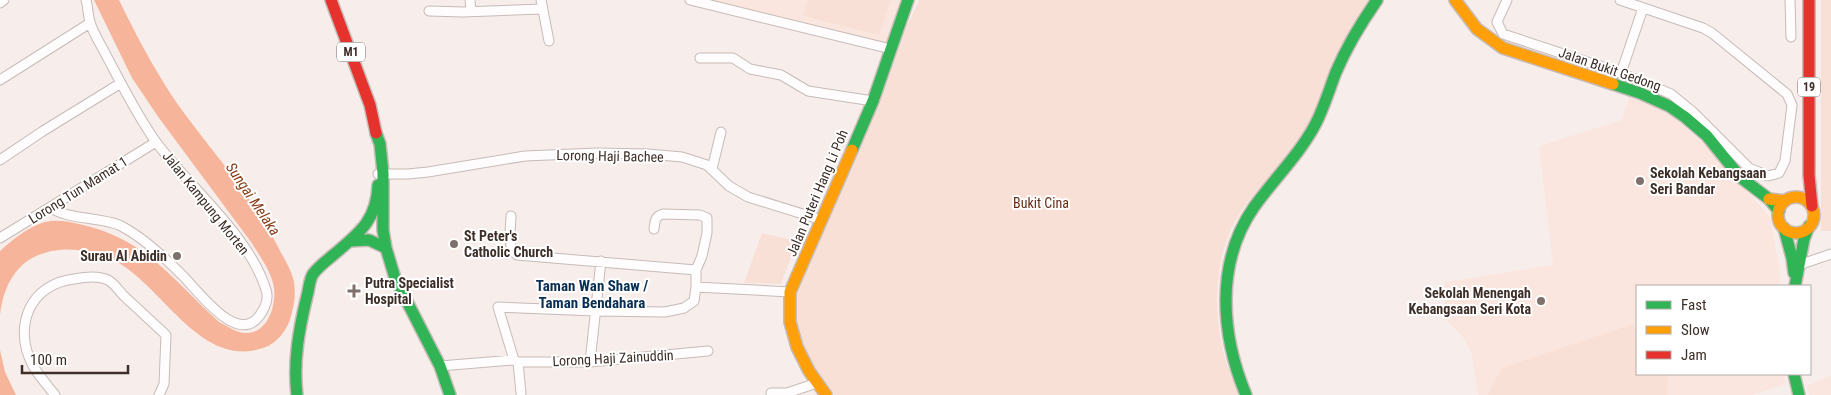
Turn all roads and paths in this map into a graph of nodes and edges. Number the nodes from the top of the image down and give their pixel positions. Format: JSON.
{"nodes":[{"id":1,"x":4,"y":0,"type":"edge"},
{"id":2,"x":86,"y":0,"type":"edge"},
{"id":3,"x":331,"y":0,"type":"edge"},
{"id":4,"x":470,"y":0,"type":"edge"},
{"id":5,"x":690,"y":0,"type":"edge"},
{"id":6,"x":908,"y":0,"type":"edge"},
{"id":7,"x":1377,"y":0,"type":"edge"},
{"id":8,"x":1455,"y":0,"type":"edge"},
{"id":9,"x":1507,"y":0,"type":"edge"},
{"id":10,"x":1620,"y":0,"type":"edge"},
{"id":11,"x":1790,"y":0,"type":"edge"},
{"id":12,"x":1809,"y":0,"type":"edge"},
{"id":13,"x":0,"y":3,"type":"edge"},
{"id":14,"x":542,"y":5,"type":"edge"},
{"id":15,"x":1643,"y":8,"type":"junction"},
{"id":16,"x":429,"y":11,"type":"dead end"},
{"id":17,"x":471,"y":11,"type":"junction"},
{"id":18,"x":90,"y":23,"type":"junction"},
{"id":19,"x":1791,"y":37,"type":"dead end"},
{"id":20,"x":549,"y":40,"type":"dead end"},
{"id":21,"x":891,"y":49,"type":"junction"},
{"id":22,"x":700,"y":58,"type":"dead end"},
{"id":23,"x":1621,"y":73,"type":"junction"},
{"id":24,"x":0,"y":80,"type":"edge"},
{"id":25,"x":121,"y":83,"type":"junction"},
{"id":26,"x":1610,"y":83,"type":"junction"},
{"id":27,"x":1624,"y":87,"type":"junction"},
{"id":28,"x":873,"y":101,"type":"junction"},
{"id":29,"x":721,"y":132,"type":"dead end"},
{"id":30,"x":156,"y":142,"type":"junction"},
{"id":31,"x":0,"y":160,"type":"edge"},
{"id":32,"x":712,"y":169,"type":"junction"},
{"id":33,"x":382,"y":170,"type":"junction"},
{"id":34,"x":1809,"y":175,"type":"junction"},
{"id":35,"x":1785,"y":203,"type":"junction"},
{"id":36,"x":51,"y":206,"type":"junction"},
{"id":37,"x":1812,"y":206,"type":"junction"},
{"id":38,"x":511,"y":216,"type":"dead end"},
{"id":39,"x":822,"y":220,"type":"junction"},
{"id":40,"x":1809,"y":226,"type":"junction"},
{"id":41,"x":1784,"y":228,"type":"junction"},
{"id":42,"x":654,"y":229,"type":"dead end"},
{"id":43,"x":0,"y":238,"type":"edge"},
{"id":44,"x":350,"y":241,"type":"junction"},
{"id":45,"x":386,"y":248,"type":"junction"},
{"id":46,"x":1831,"y":254,"type":"edge"},
{"id":47,"x":601,"y":261,"type":"junction"},
{"id":48,"x":1799,"y":265,"type":"junction"},
{"id":49,"x":696,"y":270,"type":"junction"},
{"id":50,"x":1795,"y":285,"type":"edge"},
{"id":51,"x":1795,"y":285,"type":"edge"},
{"id":52,"x":696,"y":288,"type":"junction"},
{"id":53,"x":790,"y":292,"type":"junction"},
{"id":54,"x":596,"y":311,"type":"junction"},
{"id":55,"x":708,"y":351,"type":"dead end"},
{"id":56,"x":516,"y":361,"type":"junction"},
{"id":57,"x":590,"y":362,"type":"junction"},
{"id":58,"x":440,"y":366,"type":"junction"},
{"id":59,"x":1794,"y":375,"type":"edge"},
{"id":60,"x":817,"y":383,"type":"junction"},
{"id":61,"x":521,"y":393,"type":"dead end"},
{"id":62,"x":771,"y":393,"type":"dead end"},
{"id":63,"x":54,"y":395,"type":"edge"},
{"id":64,"x":159,"y":395,"type":"edge"},
{"id":65,"x":297,"y":395,"type":"edge"},
{"id":66,"x":450,"y":395,"type":"edge"},
{"id":67,"x":826,"y":395,"type":"edge"},
{"id":68,"x":1246,"y":395,"type":"edge"},
{"id":69,"x":1799,"y":395,"type":"edge"}],
"edges":[{"from":1,"to":13,"type":"street"},
{"from":2,"to":18,"type":"street","name":"Jalan Kampung Morten"},
{"from":3,"to":33,"type":"main road","number":"M1"},
{"from":4,"to":17,"type":"street"},
{"from":5,"to":21,"type":"street"},
{"from":6,"to":21,"type":"main road","name":"Jalan Puteri Hang Li Poh"},
{"from":7,"to":68,"type":"main road"},
{"from":8,"to":26,"type":"main road","name":"Jalan Bukit Gedong"},
{"from":9,"to":23,"type":"street"},
{"from":10,"to":15,"type":"street"},
{"from":11,"to":19,"type":"street"},
{"from":12,"to":34,"type":"main road","number":"19"},
{"from":14,"to":17,"type":"street"},
{"from":14,"to":20,"type":"street"},
{"from":15,"to":23,"type":"street"},
{"from":15,"to":23,"type":"street"},
{"from":16,"to":17,"type":"street"},
{"from":18,"to":24,"type":"street"},
{"from":18,"to":25,"type":"street","name":"Jalan Kampung Morten"},
{"from":21,"to":28,"type":"main road","name":"Jalan Puteri Hang Li Poh"},
{"from":22,"to":28,"type":"street"},
{"from":23,"to":26,"type":"street"},
{"from":23,"to":27,"type":"street"},
{"from":25,"to":30,"type":"street","name":"Jalan Kampung Morten"},
{"from":25,"to":31,"type":"street"},
{"from":26,"to":27,"type":"main road","name":"Jalan Bukit Gedong"},
{"from":27,"to":35,"type":"main road","name":"Jalan Bukit Gedong"},
{"from":28,"to":39,"type":"main road","name":"Jalan Puteri Hang Li Poh"},
{"from":29,"to":32,"type":"street"},
{"from":30,"to":36,"type":"street","name":"Lorong Tun Mamat 1"},
{"from":30,"to":36,"type":"street","name":"Jalan Kampung Morten"},
{"from":32,"to":33,"type":"street","name":"Lorong Haji Bachee"},
{"from":32,"to":39,"type":"street","name":"Lorong Haji Bachee"},
{"from":33,"to":44,"type":"main road"},
{"from":33,"to":45,"type":"main road"},
{"from":34,"to":35,"type":"main road"},
{"from":34,"to":37,"type":"main road","number":"19"},
{"from":35,"to":37,"type":"main road"},
{"from":35,"to":41,"type":"main road"},
{"from":36,"to":43,"type":"street","name":"Lorong Tun Mamat 1"},
{"from":37,"to":40,"type":"main road"},
{"from":38,"to":47,"type":"street"},
{"from":39,"to":53,"type":"main road","name":"Jalan Puteri Hang Li Poh"},
{"from":40,"to":41,"type":"main road"},
{"from":40,"to":48,"type":"main road"},
{"from":41,"to":50,"type":"main road"},
{"from":42,"to":49,"type":"street"},
{"from":44,"to":45,"type":"main road"},
{"from":44,"to":65,"type":"main road"},
{"from":45,"to":58,"type":"main road"},
{"from":46,"to":48,"type":"street"},
{"from":47,"to":49,"type":"street"},
{"from":47,"to":54,"type":"street"},
{"from":48,"to":51,"type":"main road"},
{"from":49,"to":52,"type":"street"},
{"from":52,"to":53,"type":"street"},
{"from":52,"to":54,"type":"street"},
{"from":53,"to":60,"type":"main road","name":"Jalan Puteri Hang Li Poh"},
{"from":54,"to":56,"type":"street"},
{"from":54,"to":57,"type":"street"},
{"from":55,"to":57,"type":"street","name":"Lorong Haji Zainuddin"},
{"from":56,"to":57,"type":"street","name":"Lorong Haji Zainuddin"},
{"from":56,"to":58,"type":"street","name":"Lorong Haji Zainuddin"},
{"from":56,"to":61,"type":"street"},
{"from":58,"to":66,"type":"main road"},
{"from":59,"to":69,"type":"main road"},
{"from":60,"to":62,"type":"street"},
{"from":60,"to":67,"type":"main road","name":"Jalan Puteri Hang Li Poh"},
{"from":63,"to":64,"type":"street"}]}
